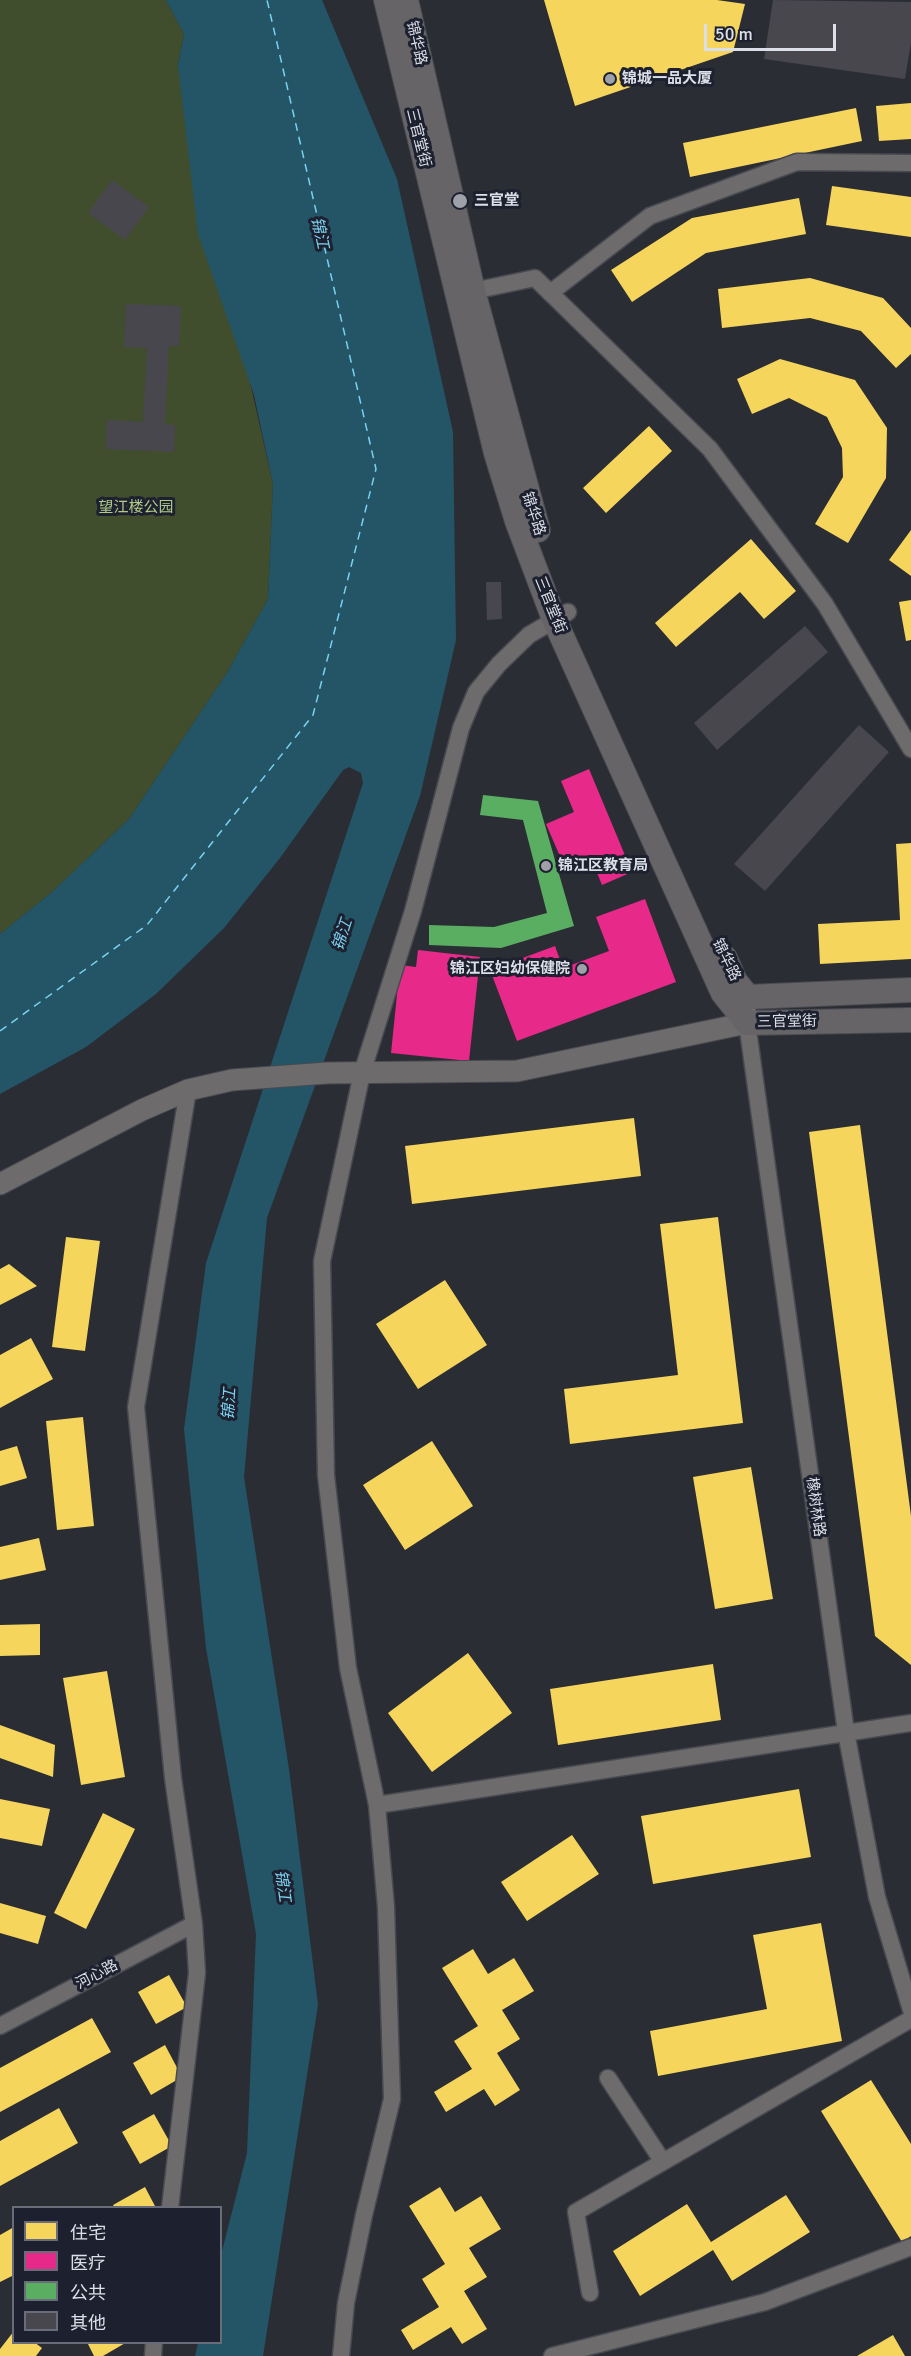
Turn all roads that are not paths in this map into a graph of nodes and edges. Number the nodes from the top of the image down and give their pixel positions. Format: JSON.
{"nodes":[{"id":1,"x":386,"y":0,"type":"edge"},
{"id":2,"x":406,"y":0,"type":"edge"},
{"id":3,"x":911,"y":163,"type":"edge"},
{"id":4,"x":473,"y":291,"type":"junction"},
{"id":5,"x":550,"y":293,"type":"junction"},
{"id":6,"x":561,"y":615,"type":"junction"},
{"id":7,"x":911,"y":749,"type":"edge"},
{"id":8,"x":911,"y":990,"type":"edge"},
{"id":9,"x":748,"y":998,"type":"junction"},
{"id":10,"x":911,"y":1020,"type":"edge"},
{"id":11,"x":747,"y":1023,"type":"junction"},
{"id":12,"x":362,"y":1073,"type":"junction"},
{"id":13,"x":188,"y":1090,"type":"junction"},
{"id":14,"x":0,"y":1184,"type":"edge"},
{"id":15,"x":911,"y":1723,"type":"edge"},
{"id":16,"x":846,"y":1732,"type":"junction"},
{"id":17,"x":377,"y":1805,"type":"junction"},
{"id":18,"x":194,"y":1924,"type":"junction"},
{"id":19,"x":911,"y":2010,"type":"edge"},
{"id":20,"x":911,"y":2019,"type":"edge"},
{"id":21,"x":0,"y":2025,"type":"edge"},
{"id":22,"x":608,"y":2078,"type":"dead end"},
{"id":23,"x":663,"y":2162,"type":"junction"},
{"id":24,"x":170,"y":2206,"type":"edge"},
{"id":25,"x":911,"y":2247,"type":"edge"},
{"id":26,"x":590,"y":2293,"type":"dead end"},
{"id":27,"x":341,"y":2356,"type":"edge"},
{"id":28,"x":552,"y":2356,"type":"edge"}],
"edges":[{"from":1,"to":6,"type":"main road","name":"三官堂街"},
{"from":2,"to":4,"type":"main road","name":"锦华路"},
{"from":3,"to":5,"type":"street"},
{"from":4,"to":5,"type":"street"},
{"from":4,"to":6,"type":"main road","name":"锦华路"},
{"from":5,"to":7,"type":"street"},
{"from":6,"to":9,"type":"main road","name":"锦华路"},
{"from":6,"to":11,"type":"main road","name":"三官堂街"},
{"from":6,"to":12,"type":"street"},
{"from":8,"to":9,"type":"main road","name":"三官堂街"},
{"from":9,"to":11,"type":"street","name":"橡树林路"},
{"from":10,"to":11,"type":"main road","name":"三官堂街"},
{"from":11,"to":12,"type":"street"},
{"from":11,"to":16,"type":"street","name":"橡树林路"},
{"from":12,"to":13,"type":"street"},
{"from":12,"to":17,"type":"street"},
{"from":13,"to":14,"type":"street"},
{"from":13,"to":18,"type":"street"},
{"from":15,"to":16,"type":"street"},
{"from":16,"to":17,"type":"street"},
{"from":16,"to":19,"type":"street","name":"橡树林路"},
{"from":17,"to":27,"type":"street"},
{"from":18,"to":21,"type":"street","name":"河心路"},
{"from":18,"to":24,"type":"street"},
{"from":20,"to":23,"type":"street"},
{"from":22,"to":23,"type":"street"},
{"from":23,"to":26,"type":"street"},
{"from":25,"to":28,"type":"street"}]}
